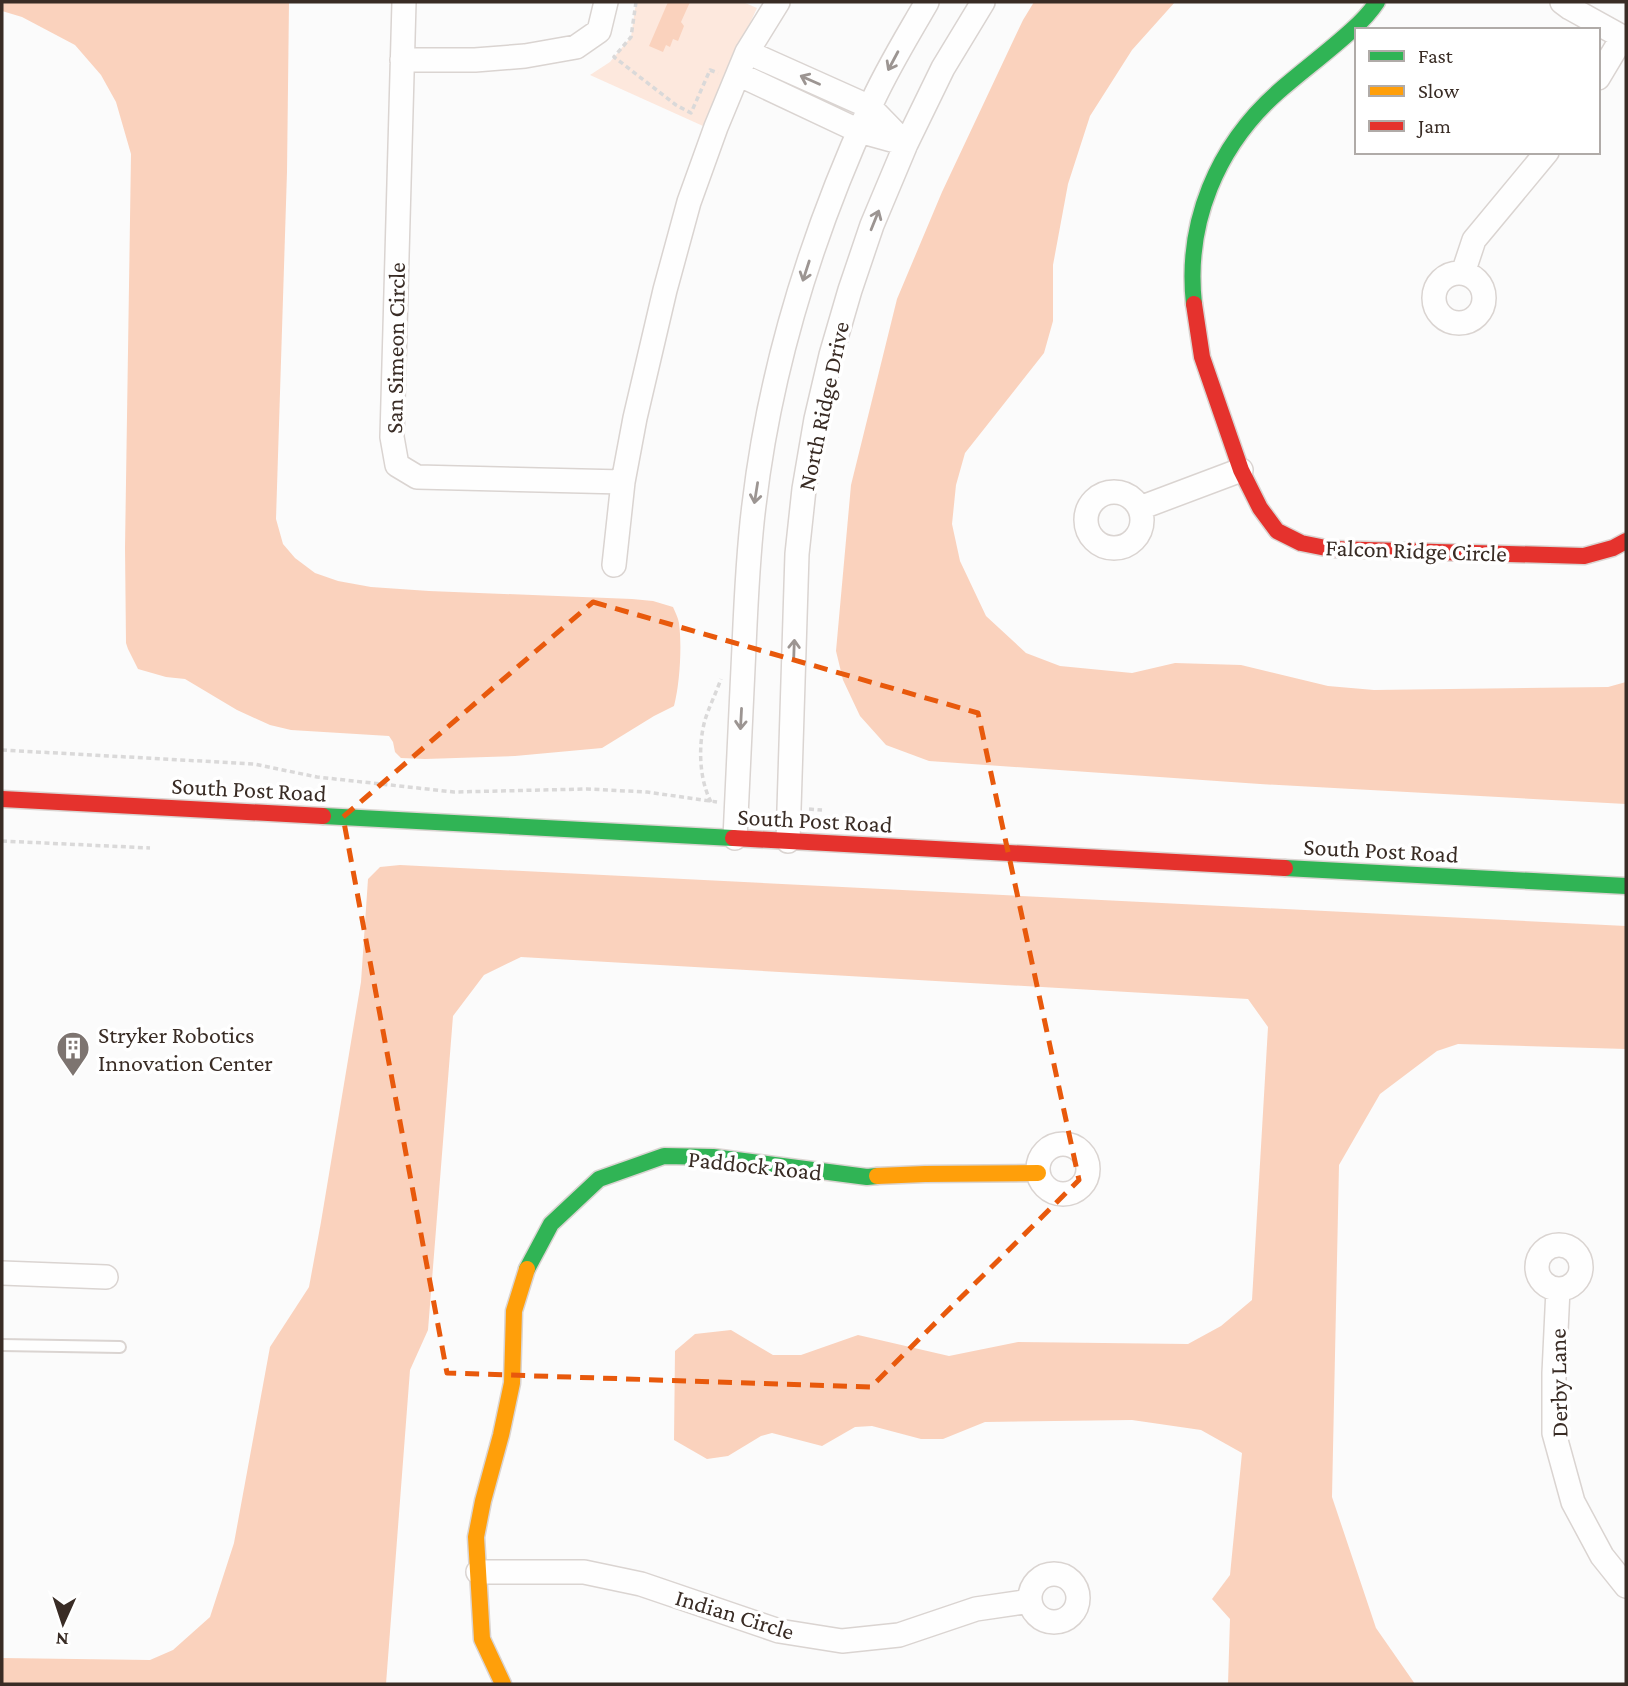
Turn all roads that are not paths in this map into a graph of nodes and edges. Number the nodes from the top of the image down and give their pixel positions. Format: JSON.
{"nodes":[{"id":1,"x":404,"y":2,"type":"edge"},
{"id":2,"x":606,"y":2,"type":"edge"},
{"id":3,"x":778,"y":2,"type":"edge"},
{"id":4,"x":927,"y":2,"type":"edge"},
{"id":5,"x":983,"y":2,"type":"edge"},
{"id":6,"x":1377,"y":2,"type":"edge"},
{"id":7,"x":1562,"y":2,"type":"edge"},
{"id":8,"x":1624,"y":39,"type":"edge"},
{"id":9,"x":747,"y":51,"type":"junction"},
{"id":10,"x":402,"y":60,"type":"junction"},
{"id":11,"x":729,"y":74,"type":"junction"},
{"id":12,"x":1600,"y":75,"type":"edge"},
{"id":13,"x":870,"y":107,"type":"junction"},
{"id":14,"x":859,"y":131,"type":"junction"},
{"id":15,"x":906,"y":144,"type":"junction"},
{"id":16,"x":1545,"y":154,"type":"edge"},
{"id":17,"x":1463,"y":273,"type":"dead end"},
{"id":18,"x":1241,"y":470,"type":"junction"},
{"id":19,"x":623,"y":482,"type":"junction"},
{"id":20,"x":1140,"y":508,"type":"dead end"},
{"id":21,"x":1626,"y":541,"type":"edge"},
{"id":22,"x":614,"y":565,"type":"dead end"},
{"id":23,"x":2,"y":799,"type":"edge"},
{"id":24,"x":735,"y":838,"type":"junction"},
{"id":25,"x":788,"y":841,"type":"junction"},
{"id":26,"x":1626,"y":886,"type":"edge"},
{"id":27,"x":1038,"y":1174,"type":"dead end"},
{"id":28,"x":2,"y":1273,"type":"edge"},
{"id":29,"x":106,"y":1277,"type":"dead end"},
{"id":30,"x":1558,"y":1289,"type":"dead end"},
{"id":31,"x":2,"y":1345,"type":"edge"},
{"id":32,"x":120,"y":1348,"type":"dead end"},
{"id":33,"x":478,"y":1572,"type":"junction"},
{"id":34,"x":1626,"y":1586,"type":"edge"},
{"id":35,"x":1030,"y":1601,"type":"dead end"},
{"id":36,"x":503,"y":1684,"type":"edge"}],
"edges":[{"from":1,"to":10,"type":"street","name":"San Simeon Circle"},
{"from":2,"to":10,"type":"street"},
{"from":3,"to":9,"type":"street"},
{"from":4,"to":13,"type":"street","name":"North Ridge Drive","one_way":true},
{"from":5,"to":15,"type":"street","name":"North Ridge Drive"},
{"from":6,"to":18,"type":"street","name":"Falcon Ridge Circle"},
{"from":7,"to":8,"type":"street"},
{"from":8,"to":12,"type":"street"},
{"from":9,"to":11,"type":"street"},
{"from":13,"to":9,"type":"street","one_way":true},
{"from":10,"to":19,"type":"street","name":"San Simeon Circle"},
{"from":11,"to":14,"type":"street"},
{"from":11,"to":19,"type":"street"},
{"from":13,"to":14,"type":"street","name":"North Ridge Drive"},
{"from":13,"to":15,"type":"street"},
{"from":14,"to":15,"type":"street"},
{"from":14,"to":24,"type":"street","name":"North Ridge Drive","one_way":true},
{"from":25,"to":15,"type":"street","name":"North Ridge Drive","one_way":true},
{"from":16,"to":17,"type":"street"},
{"from":18,"to":20,"type":"street"},
{"from":18,"to":21,"type":"street","name":"Falcon Ridge Circle"},
{"from":19,"to":22,"type":"street"},
{"from":23,"to":24,"type":"street","name":"South Post Road"},
{"from":24,"to":25,"type":"street","name":"South Post Road"},
{"from":25,"to":26,"type":"street","name":"South Post Road"},
{"from":27,"to":33,"type":"street","name":"Paddock Road"},
{"from":28,"to":29,"type":"street"},
{"from":30,"to":34,"type":"street","name":"Derby Lane"},
{"from":31,"to":32,"type":"lane"},
{"from":33,"to":35,"type":"street","name":"Indian Circle"},
{"from":33,"to":36,"type":"street","name":"Paddock Road"}]}
